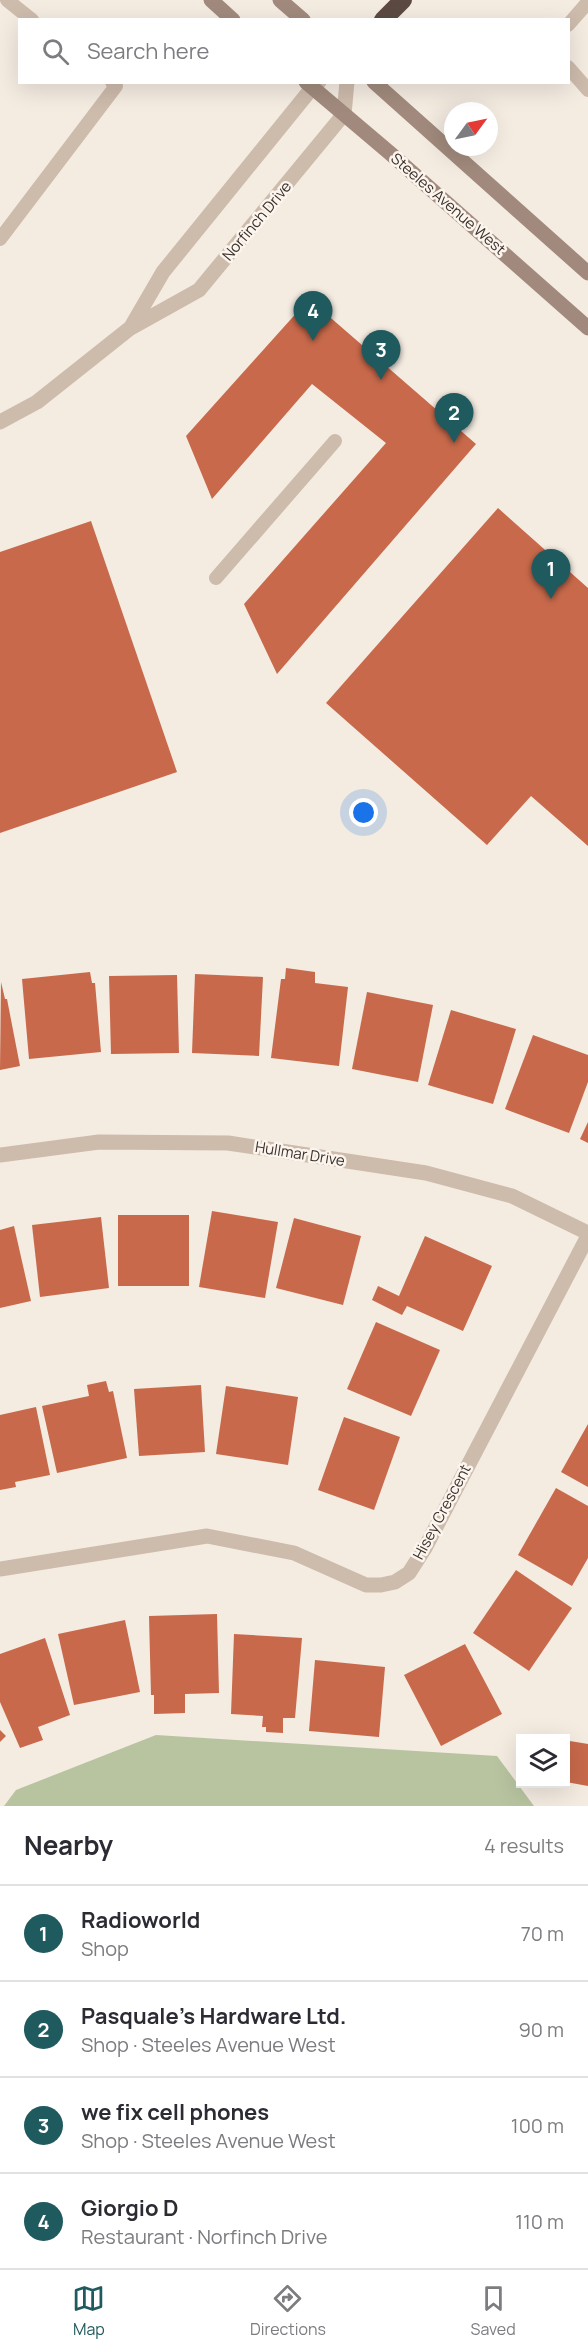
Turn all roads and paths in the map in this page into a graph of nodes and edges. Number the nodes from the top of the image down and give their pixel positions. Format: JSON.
{"nodes":[{"id":1,"x":7,"y":0,"type":"edge"},
{"id":2,"x":210,"y":0,"type":"edge"},
{"id":3,"x":280,"y":0,"type":"edge"},
{"id":4,"x":403,"y":0,"type":"edge"},
{"id":5,"x":588,"y":2,"type":"edge"},
{"id":6,"x":30,"y":18,"type":"edge"},
{"id":7,"x":231,"y":18,"type":"edge"},
{"id":8,"x":301,"y":18,"type":"edge"},
{"id":9,"x":385,"y":18,"type":"edge"},
{"id":10,"x":570,"y":23,"type":"edge"},
{"id":11,"x":570,"y":69,"type":"edge"},
{"id":12,"x":114,"y":84,"type":"edge"},
{"id":13,"x":312,"y":84,"type":"edge"},
{"id":14,"x":347,"y":84,"type":"edge"},
{"id":15,"x":376,"y":84,"type":"edge"},
{"id":16,"x":588,"y":90,"type":"edge"},
{"id":17,"x":344,"y":114,"type":"junction"},
{"id":18,"x":0,"y":239,"type":"edge"},
{"id":19,"x":588,"y":273,"type":"edge"},
{"id":20,"x":586,"y":322,"type":"edge"},
{"id":21,"x":129,"y":329,"type":"junction"},
{"id":22,"x":1,"y":421,"type":"edge"},
{"id":23,"x":335,"y":441,"type":"dead end"},
{"id":24,"x":216,"y":578,"type":"dead end"},
{"id":25,"x":0,"y":1155,"type":"edge"},
{"id":26,"x":588,"y":1234,"type":"edge"},
{"id":27,"x":0,"y":1569,"type":"edge"}],
"edges":[{"from":1,"to":6,"type":"lane"},
{"from":2,"to":7,"type":"main road"},
{"from":3,"to":8,"type":"main road"},
{"from":4,"to":9,"type":"highway"},
{"from":5,"to":10,"type":"lane"},
{"from":11,"to":16,"type":"lane"},
{"from":12,"to":18,"type":"lane"},
{"from":13,"to":17,"type":"main road","name":"Steeles Avenue West"},
{"from":13,"to":21,"type":"street","name":"Norfinch Drive"},
{"from":14,"to":17,"type":"street"},
{"from":15,"to":19,"type":"main road"},
{"from":17,"to":20,"type":"main road","name":"Steeles Avenue West"},
{"from":17,"to":21,"type":"street","name":"Norfinch Drive"},
{"from":21,"to":22,"type":"street","name":"Norfinch Drive"},
{"from":23,"to":24,"type":"lane"},
{"from":25,"to":26,"type":"street","name":"Hullmar Drive"},
{"from":26,"to":27,"type":"street","name":"Hisey Crescent"}]}
